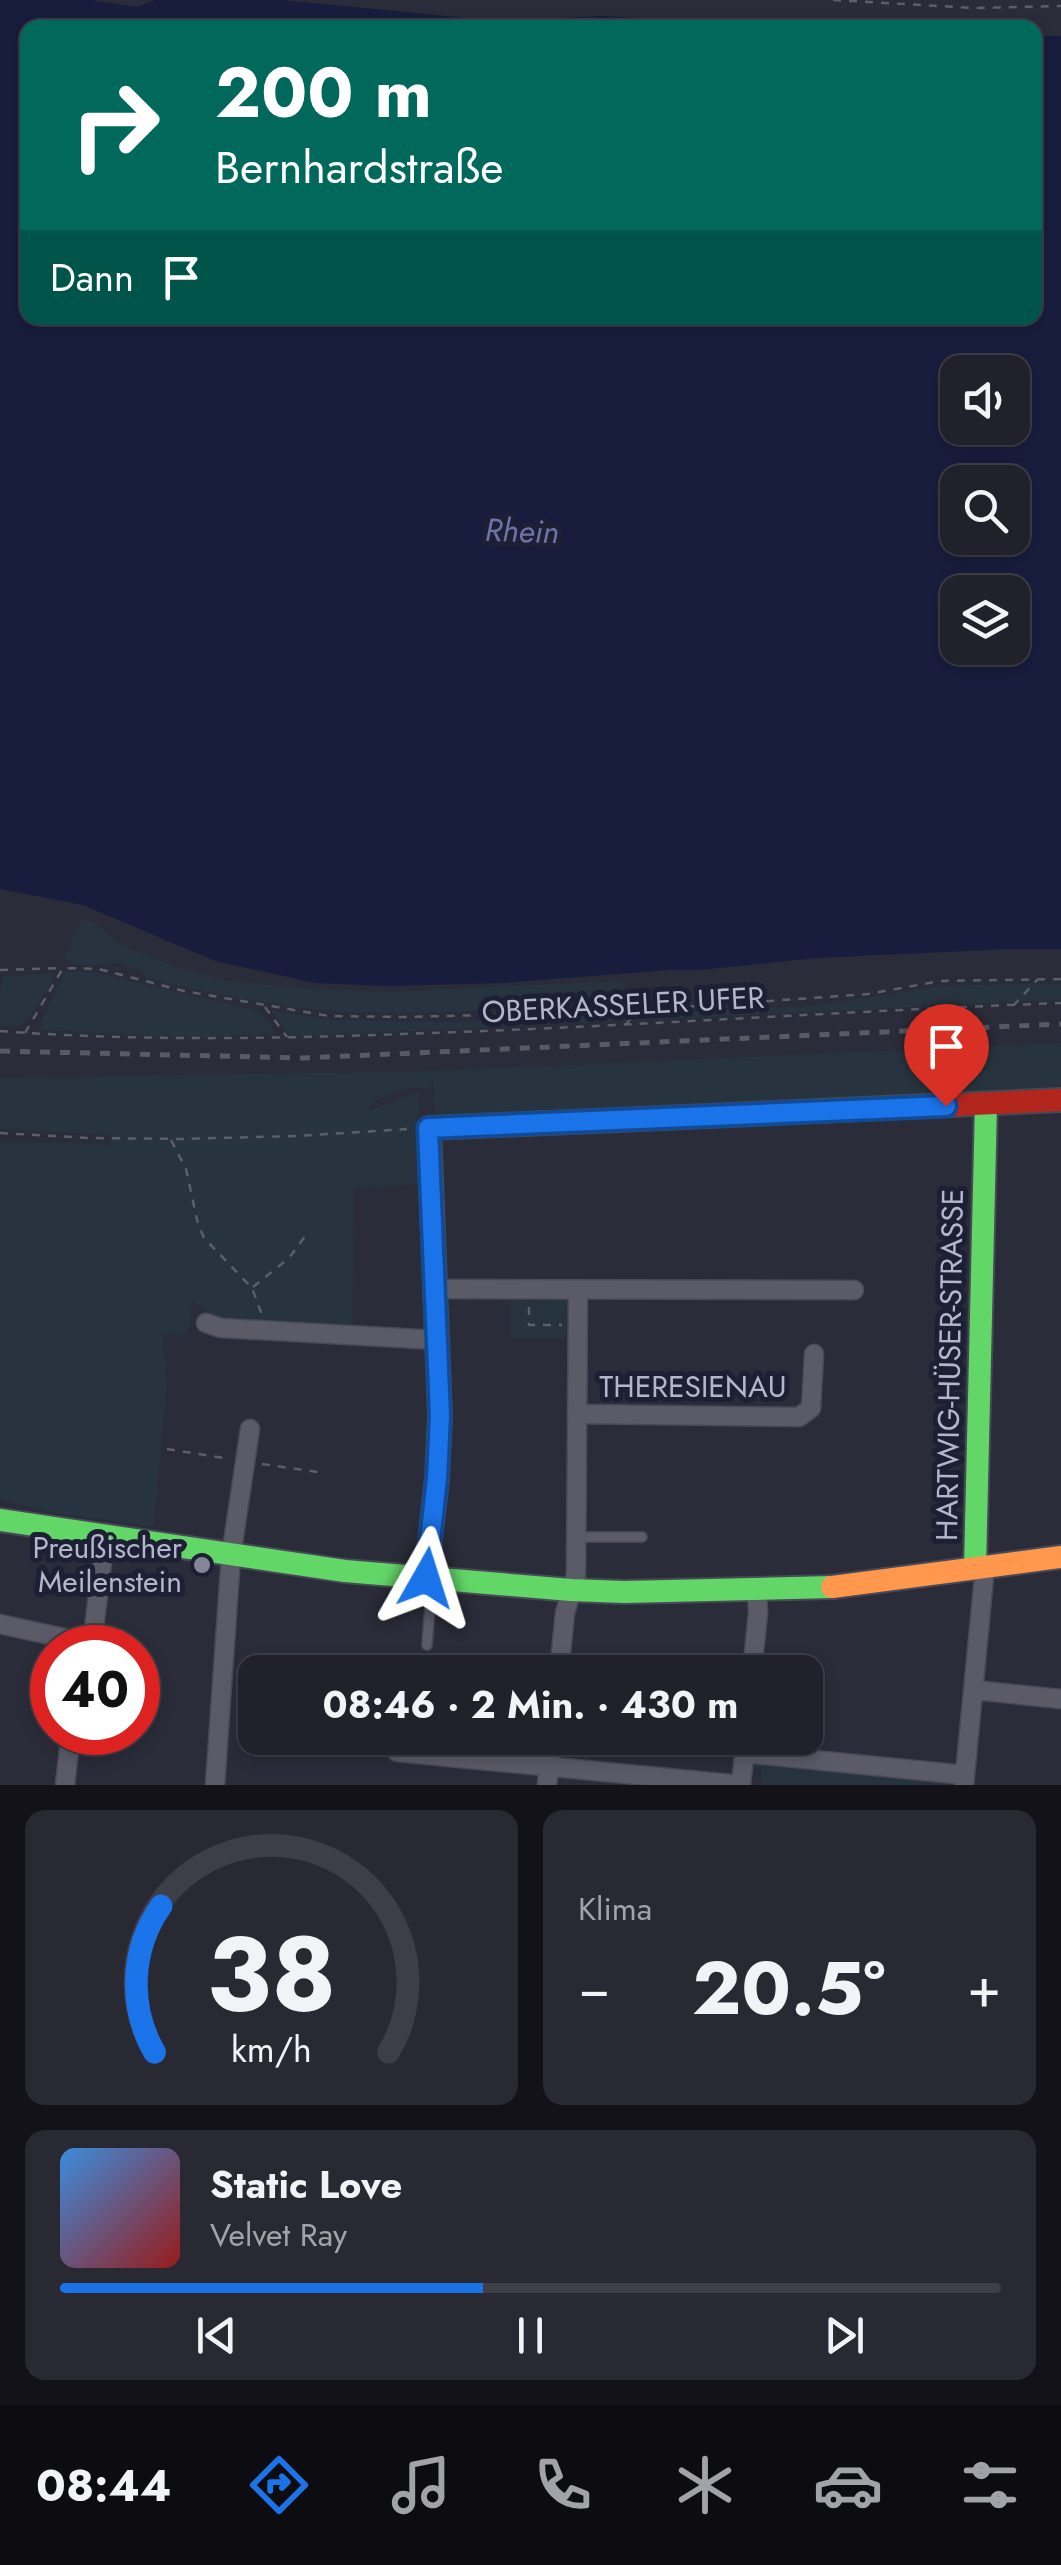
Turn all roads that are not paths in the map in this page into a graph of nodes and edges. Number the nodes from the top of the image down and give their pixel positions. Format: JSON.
{"nodes":[{"id":1,"x":1061,"y":1100,"type":"edge"},
{"id":2,"x":986,"y":1104,"type":"junction"},
{"id":3,"x":436,"y":1289,"type":"junction"},
{"id":4,"x":854,"y":1290,"type":"dead end"},
{"id":5,"x":578,"y":1291,"type":"junction"},
{"id":6,"x":206,"y":1323,"type":"dead end"},
{"id":7,"x":438,"y":1340,"type":"junction"},
{"id":8,"x":814,"y":1354,"type":"dead end"},
{"id":9,"x":578,"y":1414,"type":"junction"},
{"id":10,"x":250,"y":1429,"type":"dead end"},
{"id":11,"x":0,"y":1520,"type":"edge"},
{"id":12,"x":577,"y":1536,"type":"junction"},
{"id":13,"x":642,"y":1536,"type":"dead end"},
{"id":14,"x":105,"y":1538,"type":"junction"},
{"id":15,"x":231,"y":1556,"type":"junction"},
{"id":16,"x":1061,"y":1557,"type":"edge"},
{"id":17,"x":980,"y":1567,"type":"junction"},
{"id":18,"x":429,"y":1578,"type":"junction"},
{"id":19,"x":570,"y":1590,"type":"junction"},
{"id":20,"x":757,"y":1591,"type":"junction"},
{"id":21,"x":0,"y":1624,"type":"edge"},
{"id":22,"x":94,"y":1625,"type":"edge"},
{"id":23,"x":30,"y":1632,"type":"edge"},
{"id":24,"x":427,"y":1644,"type":"dead end"},
{"id":25,"x":561,"y":1655,"type":"edge"},
{"id":26,"x":754,"y":1655,"type":"edge"},
{"id":27,"x":974,"y":1690,"type":"junction"},
{"id":28,"x":1061,"y":1699,"type":"edge"},
{"id":29,"x":68,"y":1755,"type":"edge"},
{"id":30,"x":432,"y":1755,"type":"edge"},
{"id":31,"x":550,"y":1755,"type":"edge"},
{"id":32,"x":744,"y":1755,"type":"edge"},
{"id":33,"x":808,"y":1755,"type":"edge"},
{"id":34,"x":549,"y":1765,"type":"junction"},
{"id":35,"x":965,"y":1780,"type":"edge"},
{"id":36,"x":64,"y":1785,"type":"edge"},
{"id":37,"x":215,"y":1785,"type":"edge"},
{"id":38,"x":547,"y":1785,"type":"edge"},
{"id":39,"x":741,"y":1785,"type":"edge"}],
"edges":[{"from":1,"to":2,"type":"street"},
{"from":2,"to":3,"type":"street"},
{"from":2,"to":17,"type":"street","name":"HARTWIG-HÜSER-STRASSE"},
{"from":3,"to":5,"type":"street"},
{"from":3,"to":7,"type":"street"},
{"from":4,"to":5,"type":"street"},
{"from":5,"to":9,"type":"street","name":"THERESIENAU"},
{"from":6,"to":7,"type":"street"},
{"from":7,"to":18,"type":"street"},
{"from":8,"to":9,"type":"street","name":"THERESIENAU"},
{"from":9,"to":12,"type":"street","name":"THERESIENAU"},
{"from":10,"to":15,"type":"street"},
{"from":11,"to":14,"type":"street"},
{"from":12,"to":13,"type":"lane"},
{"from":12,"to":19,"type":"street","name":"THERESIENAU"},
{"from":14,"to":15,"type":"street"},
{"from":14,"to":22,"type":"street"},
{"from":15,"to":18,"type":"street"},
{"from":15,"to":37,"type":"street"},
{"from":16,"to":17,"type":"street"},
{"from":17,"to":20,"type":"street"},
{"from":17,"to":27,"type":"street"},
{"from":18,"to":19,"type":"street"},
{"from":18,"to":24,"type":"lane"},
{"from":19,"to":20,"type":"street"},
{"from":19,"to":25,"type":"street","name":"THERESIENAU"},
{"from":20,"to":26,"type":"street"},
{"from":21,"to":23,"type":"street"},
{"from":27,"to":28,"type":"street"},
{"from":27,"to":35,"type":"street"},
{"from":29,"to":36,"type":"street"},
{"from":30,"to":34,"type":"street"},
{"from":31,"to":34,"type":"street"},
{"from":32,"to":39,"type":"street"},
{"from":33,"to":35,"type":"street"},
{"from":34,"to":38,"type":"street"},
{"from":34,"to":39,"type":"street"}]}
